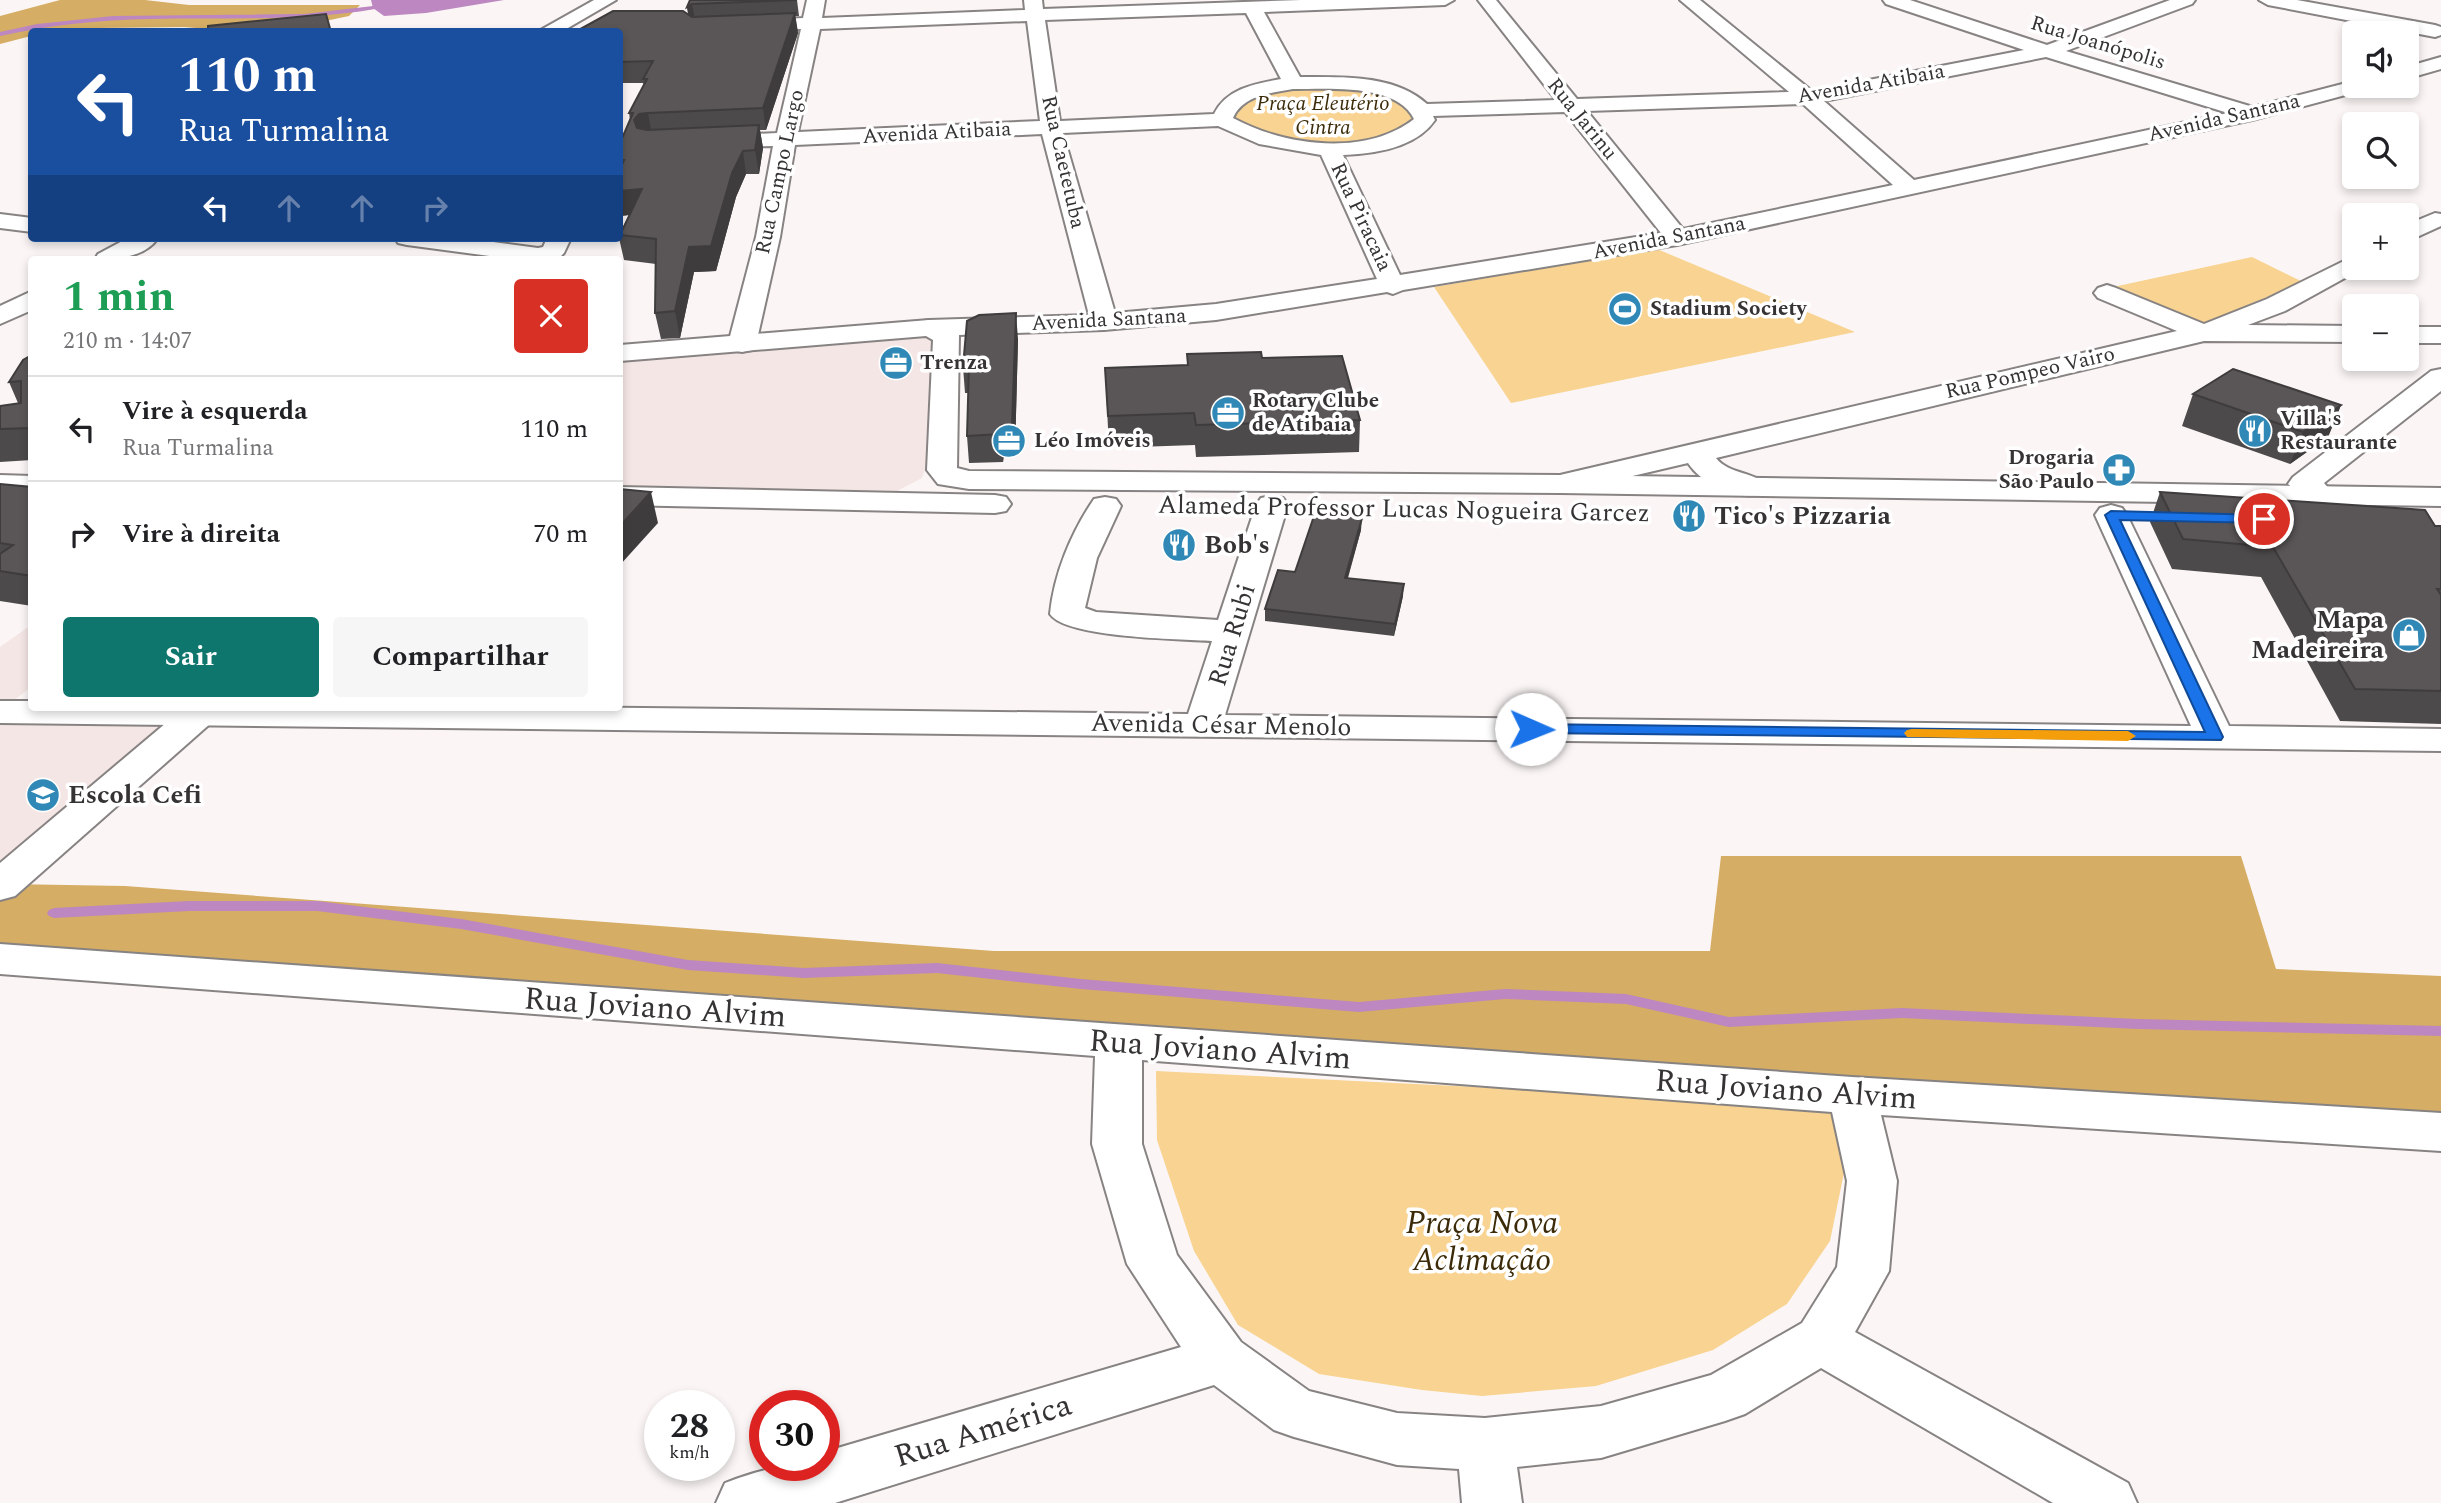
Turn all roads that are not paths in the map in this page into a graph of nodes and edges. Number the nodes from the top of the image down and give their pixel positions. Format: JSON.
{"nodes":[{"id":1,"x":607,"y":0,"type":"edge"},
{"id":2,"x":816,"y":0,"type":"edge"},
{"id":3,"x":1445,"y":0,"type":"edge"},
{"id":4,"x":1487,"y":0,"type":"edge"},
{"id":5,"x":1689,"y":0,"type":"edge"},
{"id":6,"x":1892,"y":0,"type":"edge"},
{"id":7,"x":2268,"y":0,"type":"edge"},
{"id":8,"x":2185,"y":1,"type":"edge"},
{"id":9,"x":1252,"y":6,"type":"junction"},
{"id":10,"x":1033,"y":8,"type":"edge"},
{"id":11,"x":810,"y":23,"type":"junction"},
{"id":12,"x":721,"y":26,"type":"edge"},
{"id":13,"x":554,"y":28,"type":"edge"},
{"id":14,"x":2435,"y":31,"type":"dead end"},
{"id":15,"x":2047,"y":51,"type":"junction"},
{"id":16,"x":2441,"y":63,"type":"edge"},
{"id":17,"x":2419,"y":69,"type":"edge"},
{"id":18,"x":1293,"y":83,"type":"junction"},
{"id":19,"x":2342,"y":90,"type":"edge"},
{"id":20,"x":1808,"y":98,"type":"junction"},
{"id":21,"x":1571,"y":106,"type":"junction"},
{"id":22,"x":1423,"y":110,"type":"junction"},
{"id":23,"x":2252,"y":114,"type":"junction"},
{"id":24,"x":1222,"y":120,"type":"junction"},
{"id":25,"x":1051,"y":128,"type":"junction"},
{"id":26,"x":785,"y":139,"type":"junction"},
{"id":27,"x":692,"y":143,"type":"edge"},
{"id":28,"x":1329,"y":149,"type":"junction"},
{"id":29,"x":1910,"y":188,"type":"junction"},
{"id":30,"x":2435,"y":220,"type":"dead end"},
{"id":31,"x":0,"y":221,"type":"edge"},
{"id":32,"x":28,"y":224,"type":"edge"},
{"id":33,"x":2419,"y":228,"type":"edge"},
{"id":34,"x":1677,"y":239,"type":"junction"},
{"id":35,"x":138,"y":242,"type":"edge"},
{"id":36,"x":438,"y":242,"type":"edge"},
{"id":37,"x":557,"y":242,"type":"edge"},
{"id":38,"x":112,"y":256,"type":"edge"},
{"id":39,"x":2342,"y":269,"type":"edge"},
{"id":40,"x":1393,"y":286,"type":"junction"},
{"id":41,"x":2107,"y":293,"type":"dead end"},
{"id":42,"x":28,"y":301,"type":"edge"},
{"id":43,"x":0,"y":316,"type":"edge"},
{"id":44,"x":1104,"y":322,"type":"junction"},
{"id":45,"x":949,"y":332,"type":"junction"},
{"id":46,"x":2204,"y":333,"type":"junction"},
{"id":47,"x":2342,"y":334,"type":"edge"},
{"id":48,"x":2419,"y":335,"type":"edge"},
{"id":49,"x":2441,"y":335,"type":"edge"},
{"id":50,"x":742,"y":344,"type":"junction"},
{"id":51,"x":623,"y":353,"type":"edge"},
{"id":52,"x":2441,"y":377,"type":"edge"},
{"id":53,"x":1710,"y":448,"type":"junction"},
{"id":54,"x":940,"y":461,"type":"junction"},
{"id":55,"x":0,"y":484,"type":"edge"},
{"id":56,"x":1560,"y":484,"type":"junction"},
{"id":57,"x":28,"y":485,"type":"edge"},
{"id":58,"x":1751,"y":487,"type":"junction"},
{"id":59,"x":2312,"y":489,"type":"junction"},
{"id":60,"x":623,"y":496,"type":"edge"},
{"id":61,"x":2441,"y":497,"type":"edge"},
{"id":62,"x":876,"y":502,"type":"junction"},
{"id":63,"x":1272,"y":505,"type":"junction"},
{"id":64,"x":1105,"y":506,"type":"junction"},
{"id":65,"x":1503,"y":510,"type":"junction"},
{"id":66,"x":2111,"y":515,"type":"junction"},
{"id":67,"x":2341,"y":520,"type":"junction"},
{"id":68,"x":2441,"y":522,"type":"edge"},
{"id":69,"x":1233,"y":632,"type":"junction"},
{"id":70,"x":102,"y":711,"type":"edge"},
{"id":71,"x":203,"y":711,"type":"edge"},
{"id":72,"x":271,"y":711,"type":"edge"},
{"id":73,"x":0,"y":712,"type":"edge"},
{"id":74,"x":1203,"y":725,"type":"junction"},
{"id":75,"x":2215,"y":737,"type":"junction"},
{"id":76,"x":2441,"y":740,"type":"edge"},
{"id":77,"x":0,"y":886,"type":"edge"},
{"id":78,"x":0,"y":959,"type":"edge"},
{"id":79,"x":1119,"y":1043,"type":"junction"},
{"id":80,"x":1852,"y":1095,"type":"junction"},
{"id":81,"x":2441,"y":1132,"type":"edge"},
{"id":82,"x":1821,"y":1340,"type":"junction"},
{"id":83,"x":1220,"y":1359,"type":"junction"},
{"id":84,"x":1485,"y":1444,"type":"junction"},
{"id":85,"x":746,"y":1503,"type":"edge"},
{"id":86,"x":1492,"y":1503,"type":"edge"},
{"id":87,"x":2107,"y":1503,"type":"edge"}],
"edges":[{"from":1,"to":13,"type":"street"},
{"from":2,"to":11,"type":"street","name":"Rua Campo Largo"},
{"from":3,"to":9,"type":"street"},
{"from":4,"to":21,"type":"street","name":"Rua Jarinu"},
{"from":5,"to":20,"type":"street"},
{"from":6,"to":15,"type":"street","name":"Rua Joanópolis"},
{"from":7,"to":14,"type":"street"},
{"from":8,"to":15,"type":"street","name":"Avenida Atibaia"},
{"from":9,"to":10,"type":"street"},
{"from":9,"to":18,"type":"street"},
{"from":10,"to":11,"type":"street"},
{"from":10,"to":25,"type":"street","name":"Rua Caetetuba"},
{"from":11,"to":12,"type":"street"},
{"from":11,"to":26,"type":"street","name":"Rua Campo Largo"},
{"from":15,"to":20,"type":"street","name":"Avenida Atibaia"},
{"from":15,"to":23,"type":"street","name":"Rua Joanópolis"},
{"from":16,"to":17,"type":"street"},
{"from":18,"to":22,"type":"street"},
{"from":18,"to":24,"type":"street"},
{"from":19,"to":23,"type":"street","name":"Avenida Santana"},
{"from":20,"to":21,"type":"street","name":"Avenida Atibaia"},
{"from":20,"to":29,"type":"street"},
{"from":21,"to":22,"type":"street","name":"Avenida Atibaia"},
{"from":21,"to":34,"type":"street","name":"Rua Jarinu"},
{"from":22,"to":28,"type":"street"},
{"from":23,"to":29,"type":"street","name":"Avenida Santana"},
{"from":24,"to":25,"type":"street","name":"Avenida Atibaia"},
{"from":24,"to":28,"type":"street"},
{"from":25,"to":26,"type":"street","name":"Avenida Atibaia"},
{"from":25,"to":44,"type":"street","name":"Rua Caetetuba"},
{"from":26,"to":27,"type":"street","name":"Avenida Atibaia"},
{"from":26,"to":50,"type":"street","name":"Rua Campo Largo"},
{"from":28,"to":40,"type":"street","name":"Rua Piracaia"},
{"from":29,"to":34,"type":"street","name":"Avenida Santana"},
{"from":30,"to":33,"type":"street"},
{"from":31,"to":32,"type":"street"},
{"from":34,"to":40,"type":"street","name":"Avenida Santana"},
{"from":35,"to":38,"type":"street"},
{"from":36,"to":37,"type":"street"},
{"from":39,"to":46,"type":"street"},
{"from":40,"to":44,"type":"street","name":"Avenida Santana"},
{"from":41,"to":46,"type":"street"},
{"from":42,"to":43,"type":"street"},
{"from":44,"to":45,"type":"street","name":"Avenida Santana"},
{"from":45,"to":50,"type":"street","name":"Avenida Santana"},
{"from":45,"to":54,"type":"street"},
{"from":46,"to":47,"type":"street","name":"Rua Pompeo Vairo"},
{"from":46,"to":53,"type":"street","name":"Rua Pompeo Vairo"},
{"from":48,"to":49,"type":"street"},
{"from":50,"to":51,"type":"street","name":"Avenida Santana"},
{"from":52,"to":59,"type":"street"},
{"from":53,"to":56,"type":"street","name":"Rua Pompeo Vairo"},
{"from":53,"to":58,"type":"street"},
{"from":54,"to":56,"type":"street","name":"Alameda Professor Lucas Nogueira Garcez"},
{"from":54,"to":62,"type":"street"},
{"from":55,"to":57,"type":"street"},
{"from":56,"to":58,"type":"street","name":"Alameda Professor Lucas Nogueira Garcez"},
{"from":56,"to":65,"type":"street"},
{"from":58,"to":59,"type":"street","name":"Alameda Professor Lucas Nogueira Garcez"},
{"from":59,"to":61,"type":"street"},
{"from":59,"to":67,"type":"street"},
{"from":60,"to":62,"type":"street","name":"Alameda Professor Lucas Nogueira Garcez"},
{"from":62,"to":64,"type":"street","name":"Alameda Professor Lucas Nogueira Garcez"},
{"from":63,"to":64,"type":"street","name":"Alameda Professor Lucas Nogueira Garcez"},
{"from":63,"to":65,"type":"street","name":"Alameda Professor Lucas Nogueira Garcez"},
{"from":63,"to":69,"type":"street","name":"Rua Rubi"},
{"from":64,"to":69,"type":"street"},
{"from":65,"to":66,"type":"street","name":"Alameda Professor Lucas Nogueira Garcez"},
{"from":66,"to":67,"type":"street","name":"Alameda Professor Lucas Nogueira Garcez"},
{"from":66,"to":75,"type":"street"},
{"from":67,"to":68,"type":"street","name":"Alameda Professor Lucas Nogueira Garcez"},
{"from":69,"to":74,"type":"street","name":"Rua Rubi"},
{"from":70,"to":73,"type":"street","name":"Avenida César Menolo"},
{"from":71,"to":77,"type":"street"},
{"from":72,"to":74,"type":"street","name":"Avenida César Menolo"},
{"from":74,"to":75,"type":"street","name":"Avenida César Menolo"},
{"from":75,"to":76,"type":"street","name":"Avenida César Menolo"},
{"from":78,"to":79,"type":"street","name":"Rua Joviano Alvim"},
{"from":79,"to":80,"type":"street","name":"Rua Joviano Alvim"},
{"from":79,"to":83,"type":"street"},
{"from":80,"to":81,"type":"street","name":"Rua Joviano Alvim"},
{"from":80,"to":82,"type":"street"},
{"from":82,"to":84,"type":"street"},
{"from":82,"to":87,"type":"street"},
{"from":83,"to":84,"type":"street"},
{"from":83,"to":85,"type":"street","name":"Rua América"},
{"from":84,"to":86,"type":"street"}]}
